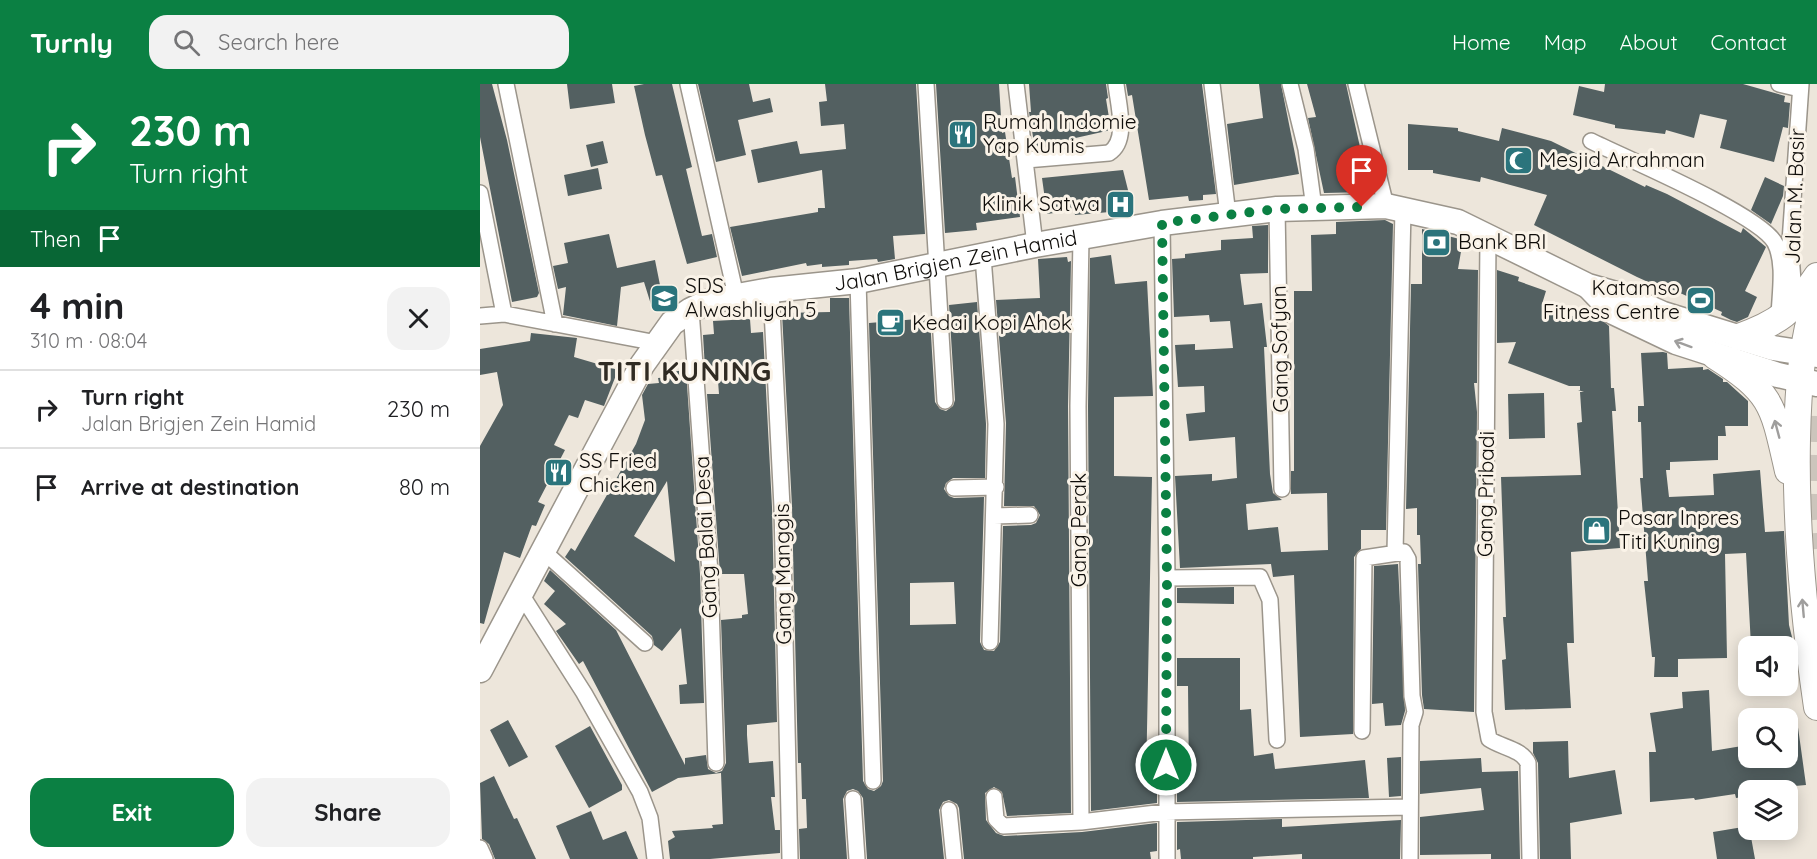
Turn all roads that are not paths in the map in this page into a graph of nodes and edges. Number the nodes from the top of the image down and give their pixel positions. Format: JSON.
{"nodes":[{"id":1,"x":506,"y":84,"type":"edge"},
{"id":2,"x":688,"y":84,"type":"edge"},
{"id":3,"x":926,"y":84,"type":"edge"},
{"id":4,"x":1016,"y":84,"type":"edge"},
{"id":5,"x":1116,"y":84,"type":"edge"},
{"id":6,"x":1212,"y":84,"type":"edge"},
{"id":7,"x":1290,"y":84,"type":"edge"},
{"id":8,"x":1356,"y":84,"type":"edge"},
{"id":9,"x":1779,"y":84,"type":"edge"},
{"id":10,"x":1801,"y":86,"type":"edge"},
{"id":11,"x":1591,"y":141,"type":"dead end"},
{"id":12,"x":1026,"y":160,"type":"junction"},
{"id":13,"x":480,"y":193,"type":"edge"},
{"id":14,"x":1314,"y":208,"type":"junction"},
{"id":15,"x":1394,"y":208,"type":"junction"},
{"id":16,"x":1277,"y":209,"type":"junction"},
{"id":17,"x":1228,"y":215,"type":"junction"},
{"id":18,"x":1162,"y":223,"type":"junction"},
{"id":19,"x":1081,"y":238,"type":"junction"},
{"id":20,"x":1488,"y":238,"type":"junction"},
{"id":21,"x":1035,"y":245,"type":"junction"},
{"id":22,"x":983,"y":257,"type":"junction"},
{"id":23,"x":939,"y":267,"type":"junction"},
{"id":24,"x":1817,"y":276,"type":"edge"},
{"id":25,"x":858,"y":281,"type":"junction"},
{"id":26,"x":771,"y":290,"type":"junction"},
{"id":27,"x":1817,"y":295,"type":"edge"},
{"id":28,"x":736,"y":296,"type":"junction"},
{"id":29,"x":1618,"y":304,"type":"junction"},
{"id":30,"x":691,"y":310,"type":"junction"},
{"id":31,"x":504,"y":314,"type":"junction"},
{"id":32,"x":1787,"y":314,"type":"junction"},
{"id":33,"x":480,"y":316,"type":"edge"},
{"id":34,"x":555,"y":324,"type":"junction"},
{"id":35,"x":1739,"y":338,"type":"junction"},
{"id":36,"x":657,"y":343,"type":"junction"},
{"id":37,"x":1810,"y":354,"type":"edge"},
{"id":38,"x":1715,"y":356,"type":"junction"},
{"id":39,"x":1808,"y":382,"type":"edge"},
{"id":40,"x":945,"y":400,"type":"dead end"},
{"id":41,"x":996,"y":487,"type":"junction"},
{"id":42,"x":954,"y":489,"type":"dead end"},
{"id":43,"x":1282,"y":489,"type":"dead end"},
{"id":44,"x":1796,"y":506,"type":"junction"},
{"id":45,"x":1030,"y":515,"type":"dead end"},
{"id":46,"x":994,"y":516,"type":"junction"},
{"id":47,"x":542,"y":550,"type":"junction"},
{"id":48,"x":1395,"y":552,"type":"junction"},
{"id":49,"x":1167,"y":578,"type":"junction"},
{"id":50,"x":521,"y":594,"type":"junction"},
{"id":51,"x":990,"y":642,"type":"dead end"},
{"id":52,"x":645,"y":643,"type":"dead end"},
{"id":53,"x":480,"y":670,"type":"edge"},
{"id":54,"x":1817,"y":707,"type":"edge"},
{"id":55,"x":1362,"y":731,"type":"dead end"},
{"id":56,"x":1277,"y":740,"type":"dead end"},
{"id":57,"x":716,"y":763,"type":"dead end"},
{"id":58,"x":873,"y":781,"type":"dead end"},
{"id":59,"x":994,"y":797,"type":"dead end"},
{"id":60,"x":853,"y":800,"type":"dead end"},
{"id":61,"x":1409,"y":807,"type":"junction"},
{"id":62,"x":949,"y":810,"type":"dead end"},
{"id":63,"x":1165,"y":812,"type":"junction"},
{"id":64,"x":1081,"y":822,"type":"junction"},
{"id":65,"x":480,"y":848,"type":"edge"},
{"id":66,"x":485,"y":859,"type":"edge"},
{"id":67,"x":655,"y":859,"type":"edge"},
{"id":68,"x":790,"y":859,"type":"edge"},
{"id":69,"x":857,"y":859,"type":"edge"},
{"id":70,"x":954,"y":859,"type":"edge"},
{"id":71,"x":1167,"y":859,"type":"edge"},
{"id":72,"x":1410,"y":859,"type":"edge"},
{"id":73,"x":1530,"y":859,"type":"edge"}],
"edges":[{"from":1,"to":34,"type":"street"},
{"from":2,"to":28,"type":"street"},
{"from":3,"to":23,"type":"street"},
{"from":4,"to":12,"type":"street"},
{"from":5,"to":12,"type":"street"},
{"from":6,"to":17,"type":"street"},
{"from":7,"to":14,"type":"street"},
{"from":8,"to":15,"type":"street"},
{"from":9,"to":10,"type":"street"},
{"from":10,"to":32,"type":"street","name":"Jalan M. Basir"},
{"from":11,"to":32,"type":"street"},
{"from":12,"to":21,"type":"street"},
{"from":13,"to":31,"type":"street"},
{"from":14,"to":15,"type":"main road","name":"Jalan Brigjen Zein Hamid"},
{"from":14,"to":16,"type":"main road","name":"Jalan Brigjen Zein Hamid"},
{"from":15,"to":20,"type":"main road","name":"Jalan Brigjen Zein Hamid"},
{"from":15,"to":48,"type":"street"},
{"from":16,"to":17,"type":"main road","name":"Jalan Brigjen Zein Hamid"},
{"from":16,"to":43,"type":"street","name":"Gang Sofyan"},
{"from":17,"to":18,"type":"main road","name":"Jalan Brigjen Zein Hamid"},
{"from":18,"to":19,"type":"main road","name":"Jalan Brigjen Zein Hamid"},
{"from":18,"to":49,"type":"street"},
{"from":19,"to":21,"type":"main road","name":"Jalan Brigjen Zein Hamid"},
{"from":19,"to":64,"type":"street","name":"Gang Perak"},
{"from":20,"to":29,"type":"main road","name":"Jalan Brigjen Zein Hamid"},
{"from":20,"to":73,"type":"street","name":"Gang Pribadi"},
{"from":21,"to":22,"type":"main road","name":"Jalan Brigjen Zein Hamid"},
{"from":22,"to":23,"type":"main road","name":"Jalan Brigjen Zein Hamid"},
{"from":22,"to":41,"type":"street"},
{"from":23,"to":25,"type":"main road","name":"Jalan Brigjen Zein Hamid"},
{"from":23,"to":40,"type":"street"},
{"from":24,"to":32,"type":"highway"},
{"from":25,"to":26,"type":"main road","name":"Jalan Brigjen Zein Hamid"},
{"from":25,"to":58,"type":"street"},
{"from":26,"to":28,"type":"main road","name":"Jalan Brigjen Zein Hamid"},
{"from":26,"to":68,"type":"street","name":"Gang Manggis"},
{"from":27,"to":37,"type":"highway"},
{"from":28,"to":30,"type":"main road","name":"Jalan Brigjen Zein Hamid"},
{"from":29,"to":35,"type":"main road","name":"Jalan Brigjen Zein Hamid"},
{"from":38,"to":29,"type":"main road","name":"Jalan Brigjen Zein Hamid","one_way":true},
{"from":30,"to":36,"type":"main road","name":"Jalan Brigjen Zein Hamid"},
{"from":30,"to":57,"type":"street","name":"Gang Balai Desa"},
{"from":31,"to":33,"type":"street"},
{"from":31,"to":34,"type":"street"},
{"from":32,"to":35,"type":"highway"},
{"from":34,"to":36,"type":"street"},
{"from":35,"to":37,"type":"main road","name":"Jalan Brigjen Zein Hamid"},
{"from":36,"to":47,"type":"main road","name":"Jalan Brigjen Zein Hamid"},
{"from":37,"to":39,"type":"highway"},
{"from":38,"to":39,"type":"main road","name":"Jalan Brigjen Zein Hamid"},
{"from":44,"to":38,"type":"highway","one_way":true},
{"from":39,"to":44,"type":"highway"},
{"from":41,"to":42,"type":"street"},
{"from":41,"to":46,"type":"street"},
{"from":54,"to":44,"type":"highway","one_way":true},
{"from":45,"to":46,"type":"street"},
{"from":46,"to":51,"type":"street"},
{"from":47,"to":50,"type":"main road","name":"Jalan Brigjen Zein Hamid"},
{"from":47,"to":52,"type":"street"},
{"from":48,"to":55,"type":"street"},
{"from":48,"to":61,"type":"street"},
{"from":49,"to":56,"type":"street"},
{"from":49,"to":63,"type":"street"},
{"from":50,"to":53,"type":"main road","name":"Jalan Brigjen Zein Hamid"},
{"from":50,"to":67,"type":"street"},
{"from":59,"to":64,"type":"street"},
{"from":60,"to":69,"type":"street"},
{"from":61,"to":63,"type":"street"},
{"from":61,"to":72,"type":"street"},
{"from":62,"to":70,"type":"street"},
{"from":63,"to":64,"type":"street"},
{"from":63,"to":71,"type":"street"},
{"from":65,"to":66,"type":"street"}]}
